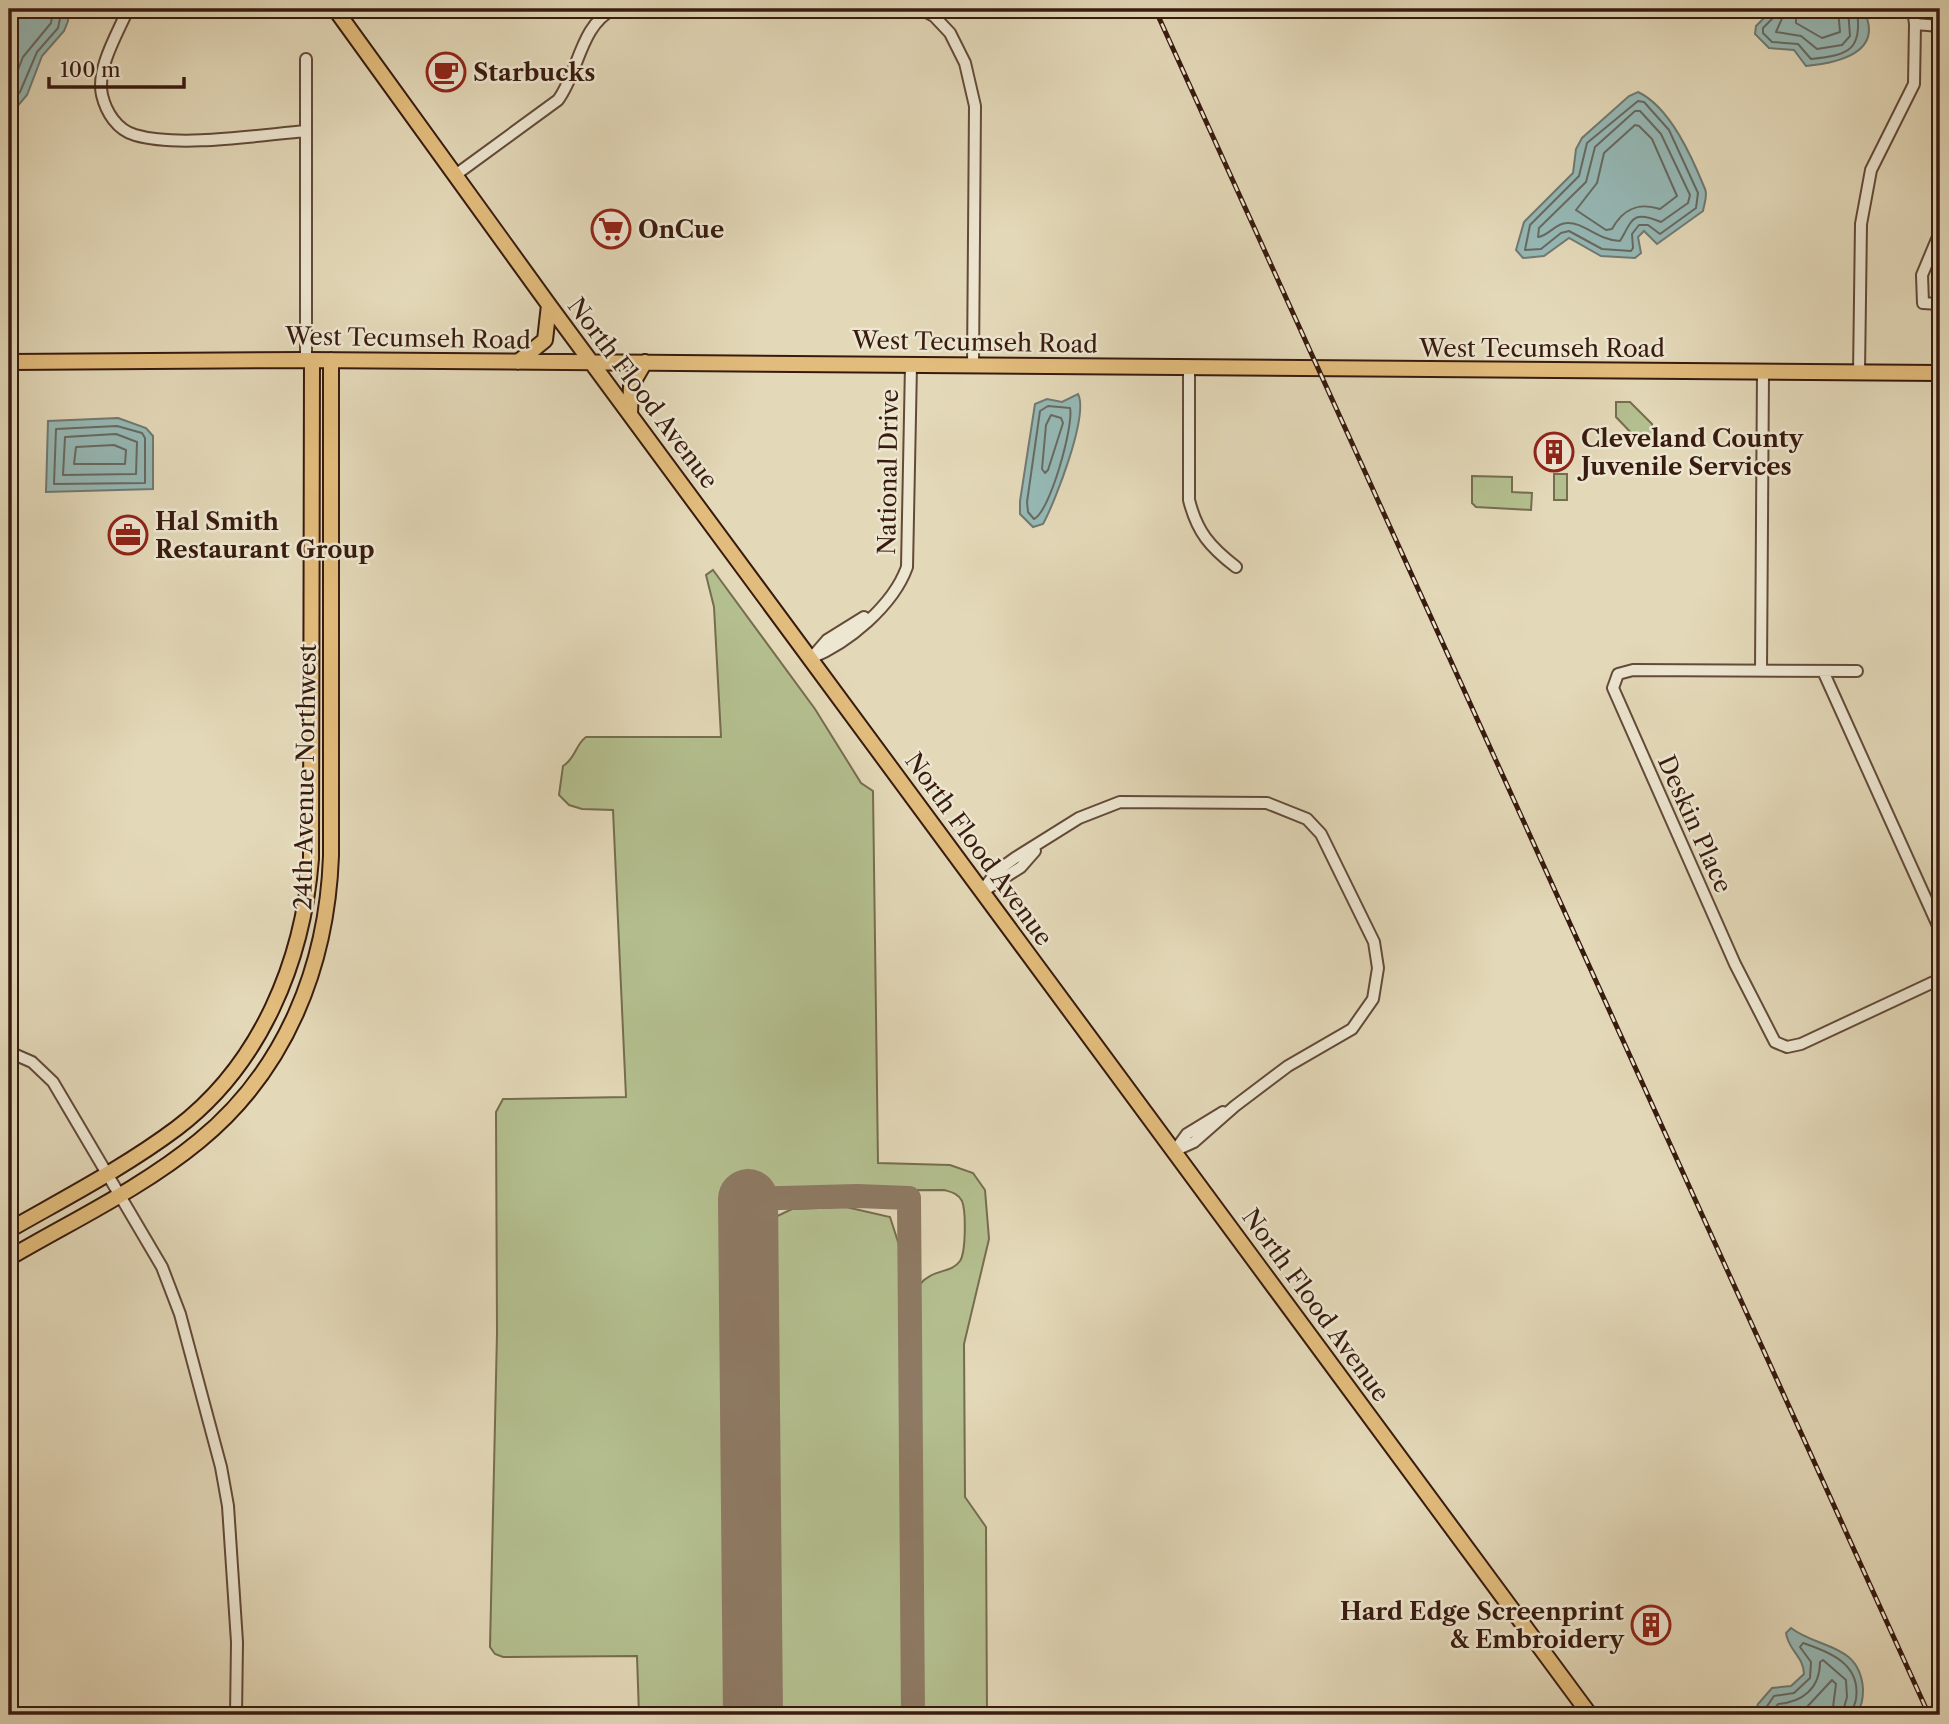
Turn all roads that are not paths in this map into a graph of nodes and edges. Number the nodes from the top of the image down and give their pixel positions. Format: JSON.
{"nodes":[{"id":1,"x":128,"y":9,"type":"edge"},
{"id":2,"x":335,"y":9,"type":"edge"},
{"id":3,"x":614,"y":9,"type":"edge"},
{"id":4,"x":921,"y":9,"type":"edge"},
{"id":5,"x":1913,"y":9,"type":"edge"},
{"id":6,"x":1915,"y":24,"type":"junction"},
{"id":7,"x":1940,"y":26,"type":"edge"},
{"id":8,"x":306,"y":59,"type":"dead end"},
{"id":9,"x":306,"y":131,"type":"junction"},
{"id":10,"x":454,"y":176,"type":"junction"},
{"id":11,"x":1940,"y":232,"type":"edge"},
{"id":12,"x":549,"y":304,"type":"junction"},
{"id":13,"x":1940,"y":304,"type":"edge"},
{"id":14,"x":309,"y":360,"type":"junction"},
{"id":15,"x":331,"y":360,"type":"junction"},
{"id":16,"x":9,"y":362,"type":"edge"},
{"id":17,"x":519,"y":362,"type":"junction"},
{"id":18,"x":645,"y":362,"type":"junction"},
{"id":19,"x":592,"y":363,"type":"junction"},
{"id":20,"x":911,"y":365,"type":"junction"},
{"id":21,"x":973,"y":366,"type":"junction"},
{"id":22,"x":1189,"y":367,"type":"junction"},
{"id":23,"x":1763,"y":372,"type":"junction"},
{"id":24,"x":1859,"y":373,"type":"junction"},
{"id":25,"x":1940,"y":373,"type":"edge"},
{"id":26,"x":630,"y":414,"type":"junction"},
{"id":27,"x":1236,"y":567,"type":"dead end"},
{"id":28,"x":811,"y":658,"type":"junction"},
{"id":29,"x":1761,"y":670,"type":"junction"},
{"id":30,"x":1823,"y":671,"type":"junction"},
{"id":31,"x":1857,"y":671,"type":"dead end"},
{"id":32,"x":982,"y":891,"type":"junction"},
{"id":33,"x":1940,"y":930,"type":"edge"},
{"id":34,"x":1940,"y":979,"type":"edge"},
{"id":35,"x":9,"y":1052,"type":"edge"},
{"id":36,"x":1174,"y":1151,"type":"junction"},
{"id":37,"x":107,"y":1174,"type":"junction"},
{"id":38,"x":118,"y":1194,"type":"junction"},
{"id":39,"x":9,"y":1230,"type":"edge"},
{"id":40,"x":9,"y":1258,"type":"edge"},
{"id":41,"x":236,"y":1715,"type":"edge"},
{"id":42,"x":1590,"y":1715,"type":"edge"}],
"edges":[{"from":1,"to":9,"type":"street"},
{"from":2,"to":10,"type":"main road","name":"North Flood Avenue"},
{"from":3,"to":10,"type":"street"},
{"from":4,"to":21,"type":"street"},
{"from":5,"to":6,"type":"street"},
{"from":6,"to":7,"type":"street"},
{"from":6,"to":24,"type":"street"},
{"from":8,"to":9,"type":"street","name":"24th Avenue Northwest"},
{"from":9,"to":14,"type":"street","name":"24th Avenue Northwest"},
{"from":10,"to":12,"type":"main road","name":"North Flood Avenue"},
{"from":11,"to":13,"type":"street"},
{"from":12,"to":17,"type":"main road"},
{"from":12,"to":19,"type":"main road","name":"North Flood Avenue"},
{"from":14,"to":15,"type":"main road","name":"West Tecumseh Road"},
{"from":14,"to":16,"type":"main road","name":"West Tecumseh Road"},
{"from":14,"to":37,"type":"main road","name":"24th Avenue Northwest"},
{"from":15,"to":17,"type":"main road","name":"West Tecumseh Road"},
{"from":15,"to":38,"type":"main road","name":"24th Avenue Northwest"},
{"from":17,"to":19,"type":"main road","name":"West Tecumseh Road"},
{"from":18,"to":19,"type":"main road","name":"West Tecumseh Road"},
{"from":18,"to":20,"type":"main road","name":"West Tecumseh Road"},
{"from":18,"to":26,"type":"main road"},
{"from":19,"to":26,"type":"main road","name":"North Flood Avenue"},
{"from":20,"to":21,"type":"main road","name":"West Tecumseh Road"},
{"from":20,"to":28,"type":"street","name":"National Drive"},
{"from":21,"to":22,"type":"main road","name":"West Tecumseh Road"},
{"from":22,"to":23,"type":"main road","name":"West Tecumseh Road"},
{"from":22,"to":27,"type":"street"},
{"from":23,"to":24,"type":"main road","name":"West Tecumseh Road"},
{"from":23,"to":29,"type":"street"},
{"from":24,"to":25,"type":"main road","name":"West Tecumseh Road"},
{"from":26,"to":28,"type":"main road","name":"North Flood Avenue"},
{"from":28,"to":32,"type":"main road","name":"North Flood Avenue"},
{"from":29,"to":30,"type":"street","name":"Deskin Place"},
{"from":29,"to":34,"type":"street","name":"Deskin Place"},
{"from":30,"to":31,"type":"street","name":"Deskin Place"},
{"from":30,"to":33,"type":"street"},
{"from":32,"to":36,"type":"main road","name":"North Flood Avenue"},
{"from":32,"to":36,"type":"street"},
{"from":35,"to":37,"type":"street"},
{"from":36,"to":42,"type":"main road","name":"North Flood Avenue"},
{"from":37,"to":38,"type":"street"},
{"from":37,"to":39,"type":"main road","name":"24th Avenue Northwest"},
{"from":38,"to":40,"type":"main road","name":"24th Avenue Northwest"},
{"from":38,"to":41,"type":"street"}]}
